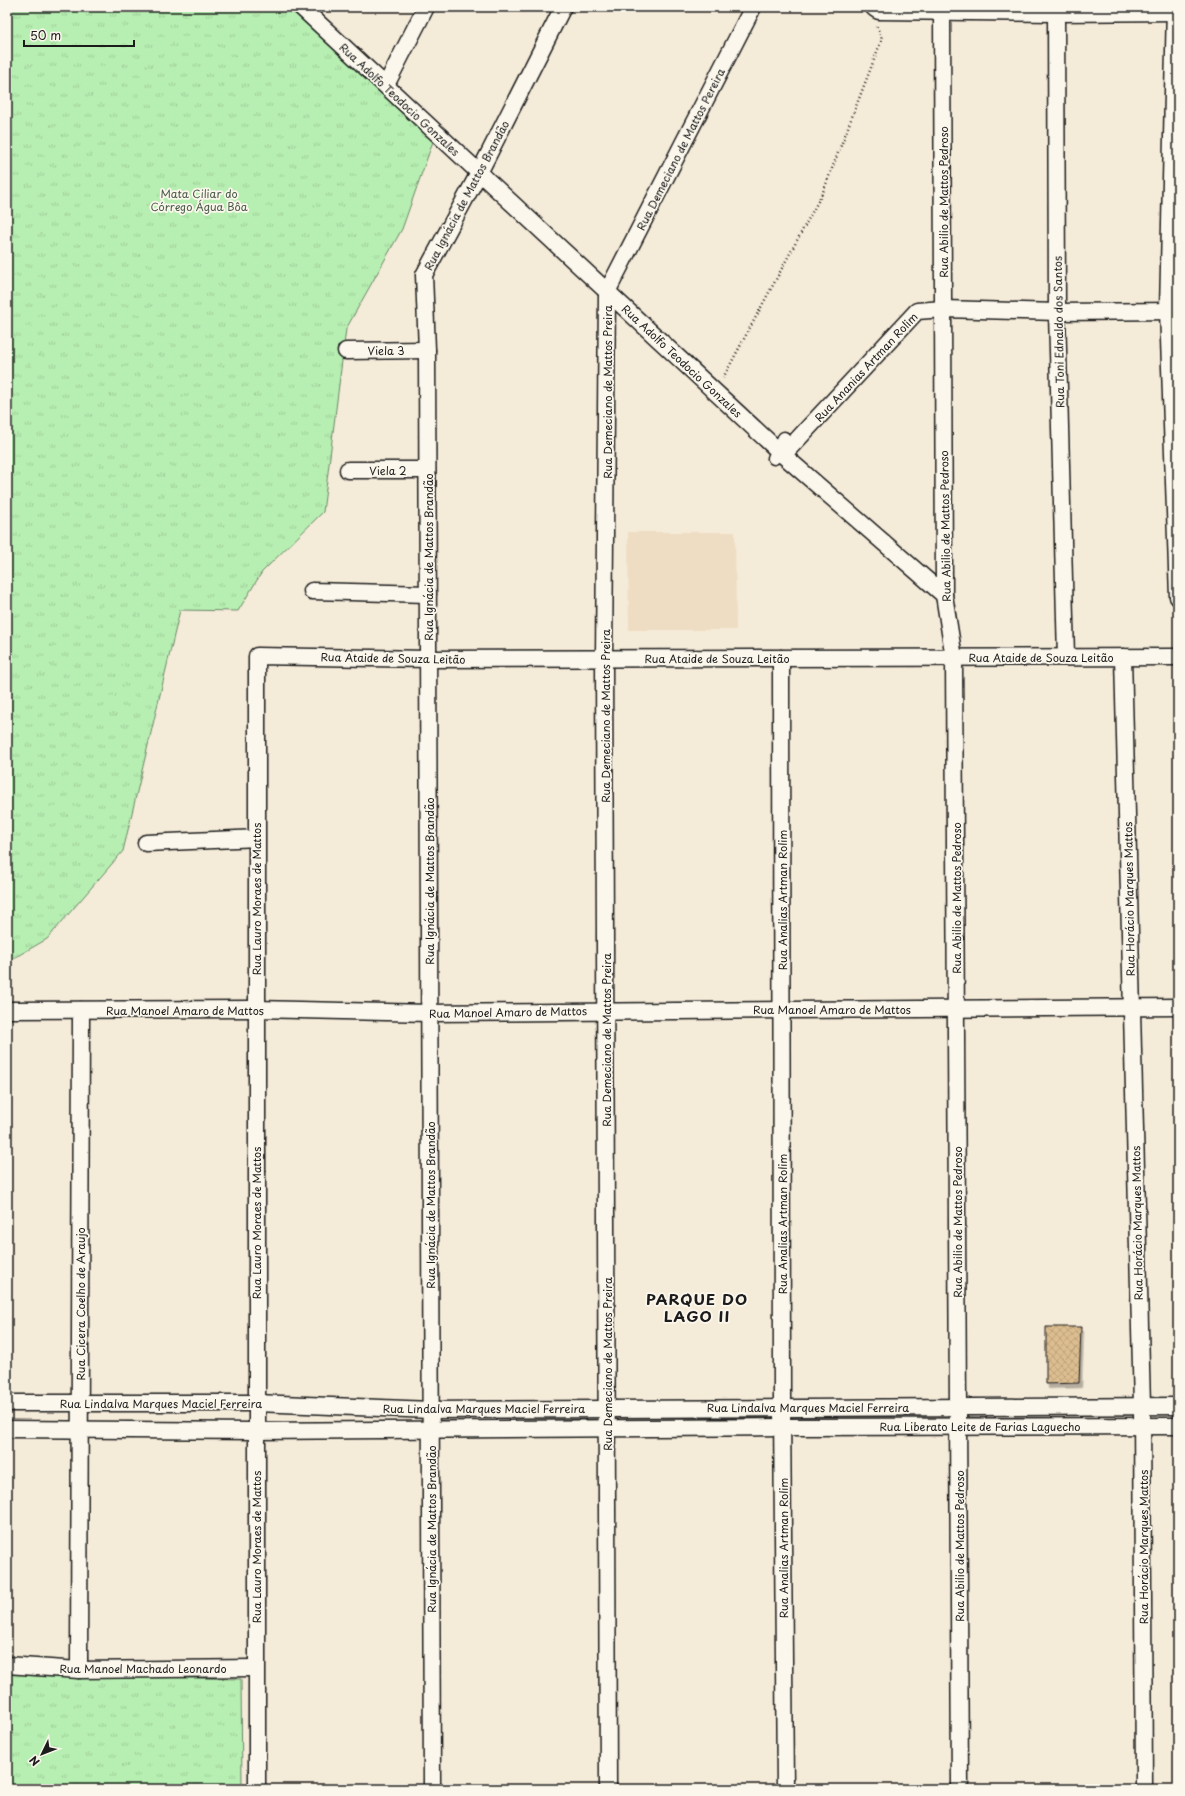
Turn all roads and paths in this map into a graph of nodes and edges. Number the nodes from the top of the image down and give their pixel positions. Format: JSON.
{"nodes":[{"id":1,"x":301,"y":7,"type":"edge"},
{"id":2,"x":426,"y":7,"type":"edge"},
{"id":3,"x":563,"y":7,"type":"edge"},
{"id":4,"x":753,"y":7,"type":"edge"},
{"id":5,"x":942,"y":8,"type":"edge"},
{"id":6,"x":1056,"y":9,"type":"edge"},
{"id":7,"x":1176,"y":9,"type":"edge"},
{"id":8,"x":876,"y":12,"type":"edge"},
{"id":9,"x":386,"y":85,"type":"junction"},
{"id":10,"x":479,"y":173,"type":"junction"},
{"id":11,"x":601,"y":286,"type":"junction"},
{"id":12,"x":943,"y":309,"type":"junction"},
{"id":13,"x":1173,"y":310,"type":"edge"},
{"id":14,"x":1057,"y":312,"type":"junction"},
{"id":15,"x":427,"y":350,"type":"junction"},
{"id":16,"x":346,"y":351,"type":"dead end"},
{"id":17,"x":716,"y":392,"type":"junction"},
{"id":18,"x":780,"y":451,"type":"junction"},
{"id":19,"x":348,"y":470,"type":"dead end"},
{"id":20,"x":427,"y":470,"type":"junction"},
{"id":21,"x":312,"y":591,"type":"dead end"},
{"id":22,"x":428,"y":594,"type":"junction"},
{"id":23,"x":944,"y":595,"type":"junction"},
{"id":24,"x":1178,"y":597,"type":"edge"},
{"id":25,"x":256,"y":656,"type":"joint"},
{"id":26,"x":1066,"y":657,"type":"junction"},
{"id":27,"x":1123,"y":657,"type":"junction"},
{"id":28,"x":1178,"y":657,"type":"edge"},
{"id":29,"x":781,"y":658,"type":"junction"},
{"id":30,"x":954,"y":658,"type":"junction"},
{"id":31,"x":435,"y":659,"type":"junction"},
{"id":32,"x":604,"y":661,"type":"junction"},
{"id":33,"x":256,"y":838,"type":"junction"},
{"id":34,"x":146,"y":843,"type":"dead end"},
{"id":35,"x":1132,"y":1007,"type":"junction"},
{"id":36,"x":1178,"y":1007,"type":"edge"},
{"id":37,"x":956,"y":1008,"type":"junction"},
{"id":38,"x":256,"y":1009,"type":"junction"},
{"id":39,"x":7,"y":1010,"type":"edge"},
{"id":40,"x":81,"y":1010,"type":"junction"},
{"id":41,"x":776,"y":1010,"type":"junction"},
{"id":42,"x":606,"y":1012,"type":"junction"},
{"id":43,"x":435,"y":1013,"type":"junction"},
{"id":44,"x":607,"y":1401,"type":"junction"},
{"id":45,"x":80,"y":1402,"type":"junction"},
{"id":46,"x":7,"y":1403,"type":"edge"},
{"id":47,"x":256,"y":1403,"type":"junction"},
{"id":48,"x":958,"y":1406,"type":"junction"},
{"id":49,"x":1142,"y":1406,"type":"junction"},
{"id":50,"x":1178,"y":1406,"type":"edge"},
{"id":51,"x":782,"y":1407,"type":"junction"},
{"id":52,"x":431,"y":1410,"type":"junction"},
{"id":53,"x":958,"y":1426,"type":"junction"},
{"id":54,"x":1142,"y":1426,"type":"junction"},
{"id":55,"x":1178,"y":1426,"type":"edge"},
{"id":56,"x":782,"y":1427,"type":"junction"},
{"id":57,"x":79,"y":1428,"type":"junction"},
{"id":58,"x":7,"y":1429,"type":"edge"},
{"id":59,"x":607,"y":1429,"type":"junction"},
{"id":60,"x":431,"y":1430,"type":"junction"},
{"id":61,"x":256,"y":1432,"type":"junction"},
{"id":62,"x":7,"y":1665,"type":"edge"},
{"id":63,"x":256,"y":1668,"type":"junction"},
{"id":64,"x":79,"y":1670,"type":"junction"},
{"id":65,"x":257,"y":1789,"type":"edge"},
{"id":66,"x":432,"y":1789,"type":"edge"},
{"id":67,"x":608,"y":1789,"type":"edge"},
{"id":68,"x":785,"y":1789,"type":"edge"},
{"id":69,"x":960,"y":1789,"type":"edge"},
{"id":70,"x":1144,"y":1789,"type":"edge"}],
"edges":[{"from":1,"to":9,"type":"street","name":"Rua Adolfo Teodocio Gonzales"},
{"from":2,"to":9,"type":"street"},
{"from":3,"to":10,"type":"street","name":"Rua Ignácia de Mattos Brandão"},
{"from":4,"to":11,"type":"street","name":"Rua Demeciano de Mattos Pereira"},
{"from":5,"to":6,"type":"street"},
{"from":5,"to":8,"type":"street"},
{"from":5,"to":12,"type":"street","name":"Rua Abilio de Mattos Pedroso"},
{"from":6,"to":7,"type":"street"},
{"from":6,"to":14,"type":"street","name":"Rua Toni Ednaldo dos Santos"},
{"from":7,"to":13,"type":"street"},
{"from":8,"to":17,"type":"path"},
{"from":9,"to":10,"type":"street","name":"Rua Adolfo Teodocio Gonzales"},
{"from":10,"to":11,"type":"street","name":"Rua Adolfo Teodocio Gonzales"},
{"from":10,"to":15,"type":"street","name":"Rua Ignácia de Mattos Brandão"},
{"from":11,"to":17,"type":"street","name":"Rua Adolfo Teodocio Gonzales"},
{"from":11,"to":32,"type":"street","name":"Rua Demeciano de Mattos Preira"},
{"from":12,"to":14,"type":"street","name":"Rua Ananias Artman Rolim"},
{"from":12,"to":18,"type":"street","name":"Rua Ananias Artman Rolim"},
{"from":12,"to":23,"type":"street","name":"Rua Abilio de Mattos Pedroso"},
{"from":13,"to":14,"type":"street","name":"Rua Ananias Artman Rolim"},
{"from":13,"to":24,"type":"street"},
{"from":14,"to":26,"type":"street","name":"Rua Toni Ednaldo dos Santos"},
{"from":15,"to":16,"type":"street","name":"Viela 3"},
{"from":15,"to":20,"type":"street","name":"Rua Ignácia de Mattos Brandão"},
{"from":17,"to":18,"type":"street","name":"Rua Adolfo Teodocio Gonzales"},
{"from":18,"to":23,"type":"street","name":"Rua Adolfo Teodocio Gonzales"},
{"from":19,"to":20,"type":"street","name":"Viela 2"},
{"from":20,"to":22,"type":"street","name":"Rua Ignácia de Mattos Brandão"},
{"from":21,"to":22,"type":"street"},
{"from":22,"to":31,"type":"street","name":"Rua Ignácia de Mattos Brandão"},
{"from":23,"to":30,"type":"street","name":"Rua Abilio de Mattos Pedroso"},
{"from":25,"to":31,"type":"street","name":"Rua Ataide de Souza Leitão"},
{"from":25,"to":33,"type":"street","name":"Rua Lauro Moraes de Mattos"},
{"from":26,"to":27,"type":"street","name":"Rua Ataide de Souza Leitão"},
{"from":26,"to":30,"type":"street","name":"Rua Ataide de Souza Leitão"},
{"from":27,"to":28,"type":"street","name":"Rua Ataide de Souza Leitão"},
{"from":27,"to":35,"type":"street","name":"Rua Horácio Marques Mattos"},
{"from":29,"to":30,"type":"street","name":"Rua Ataide de Souza Leitão"},
{"from":29,"to":32,"type":"street","name":"Rua Ataide de Souza Leitão"},
{"from":29,"to":41,"type":"street","name":"Rua Analias Artman Rolim"},
{"from":30,"to":37,"type":"street","name":"Rua Abilio de Mattos Pedroso"},
{"from":31,"to":32,"type":"street","name":"Rua Ataide de Souza Leitão"},
{"from":31,"to":43,"type":"street","name":"Rua Ignácia de Mattos Brandão"},
{"from":32,"to":42,"type":"street","name":"Rua Demeciano de Mattos Preira"},
{"from":33,"to":34,"type":"street"},
{"from":33,"to":38,"type":"street","name":"Rua Lauro Moraes de Mattos"},
{"from":35,"to":36,"type":"street","name":"Rua Manoel Amaro de Mattos"},
{"from":35,"to":37,"type":"street","name":"Rua Manoel Amaro de Mattos"},
{"from":35,"to":49,"type":"street","name":"Rua Horácio Marques Mattos"},
{"from":37,"to":41,"type":"street","name":"Rua Manoel Amaro de Mattos"},
{"from":37,"to":48,"type":"street","name":"Rua Abilio de Mattos Pedroso"},
{"from":38,"to":40,"type":"street","name":"Rua Manoel Amaro de Mattos"},
{"from":38,"to":43,"type":"street","name":"Rua Manoel Amaro de Mattos"},
{"from":38,"to":47,"type":"street","name":"Rua Lauro Moraes de Mattos"},
{"from":39,"to":40,"type":"street","name":"Rua Manoel Amaro de Mattos"},
{"from":40,"to":45,"type":"street","name":"Rua Cicera Coelho de Araujo"},
{"from":41,"to":42,"type":"street","name":"Rua Manoel Amaro de Mattos"},
{"from":41,"to":51,"type":"street","name":"Rua Analias Artman Rolim"},
{"from":42,"to":43,"type":"street","name":"Rua Manoel Amaro de Mattos"},
{"from":42,"to":44,"type":"street","name":"Rua Demeciano de Mattos Preira"},
{"from":43,"to":52,"type":"street","name":"Rua Ignácia de Mattos Brandão"},
{"from":44,"to":51,"type":"street","name":"Rua Lindalva Marques Maciel Ferreira"},
{"from":44,"to":52,"type":"street","name":"Rua Lindalva Marques Maciel Ferreira"},
{"from":44,"to":59,"type":"street","name":"Rua Demeciano de Mattos Preira"},
{"from":45,"to":46,"type":"street","name":"Rua Lindalva Marques Maciel Ferreira"},
{"from":45,"to":47,"type":"street","name":"Rua Lindalva Marques Maciel Ferreira"},
{"from":45,"to":57,"type":"street","name":"Rua Cicera Coelho de Araujo"},
{"from":47,"to":52,"type":"street","name":"Rua Lindalva Marques Maciel Ferreira"},
{"from":47,"to":61,"type":"street","name":"Rua Lauro Moraes de Mattos"},
{"from":48,"to":49,"type":"street","name":"Rua Lindalva Marques Maciel Ferreira"},
{"from":48,"to":51,"type":"street","name":"Rua Lindalva Marques Maciel Ferreira"},
{"from":48,"to":53,"type":"street","name":"Rua Abilio de Mattos Pedroso"},
{"from":49,"to":50,"type":"street","name":"Rua Lindalva Marques Maciel Ferreira"},
{"from":49,"to":54,"type":"street","name":"Rua Horácio Marques Mattos"},
{"from":51,"to":56,"type":"street","name":"Rua Analias Artman Rolim"},
{"from":52,"to":60,"type":"street","name":"Rua Ignácia de Mattos Brandão"},
{"from":53,"to":54,"type":"street","name":"Rua Liberato Leite de Farias Laguecho"},
{"from":53,"to":56,"type":"street","name":"Rua Liberato Leite de Farias Laguecho"},
{"from":53,"to":69,"type":"street","name":"Rua Abilio de Mattos Pedroso"},
{"from":54,"to":55,"type":"street","name":"Rua Liberato Leite de Farias Laguecho"},
{"from":54,"to":70,"type":"street","name":"Rua Horácio Marques Mattos"},
{"from":56,"to":59,"type":"street","name":"Rua Lindalva Marques Maciel Ferreira"},
{"from":56,"to":68,"type":"street","name":"Rua Analias Artman Rolim"},
{"from":57,"to":58,"type":"street","name":"Rua Lindalva Marques Maciel Ferreira"},
{"from":57,"to":61,"type":"street","name":"Rua Lindalva Marques Maciel Ferreira"},
{"from":57,"to":64,"type":"street","name":"Rua Cicera Coelho de Araujo"},
{"from":59,"to":60,"type":"street","name":"Rua Lindalva Marques Maciel Ferreira"},
{"from":59,"to":67,"type":"street","name":"Rua Demeciano de Mattos Preira"},
{"from":60,"to":61,"type":"street","name":"Rua Lindalva Marques Maciel Ferreira"},
{"from":60,"to":66,"type":"street","name":"Rua Ignácia de Mattos Brandão"},
{"from":61,"to":63,"type":"street","name":"Rua Lauro Moraes de Mattos"},
{"from":62,"to":64,"type":"street","name":"Rua Manoel Machado Leonardo"},
{"from":63,"to":64,"type":"street","name":"Rua Manoel Machado Leonardo"},
{"from":63,"to":65,"type":"street","name":"Rua Lauro Moraes de Mattos"}]}
